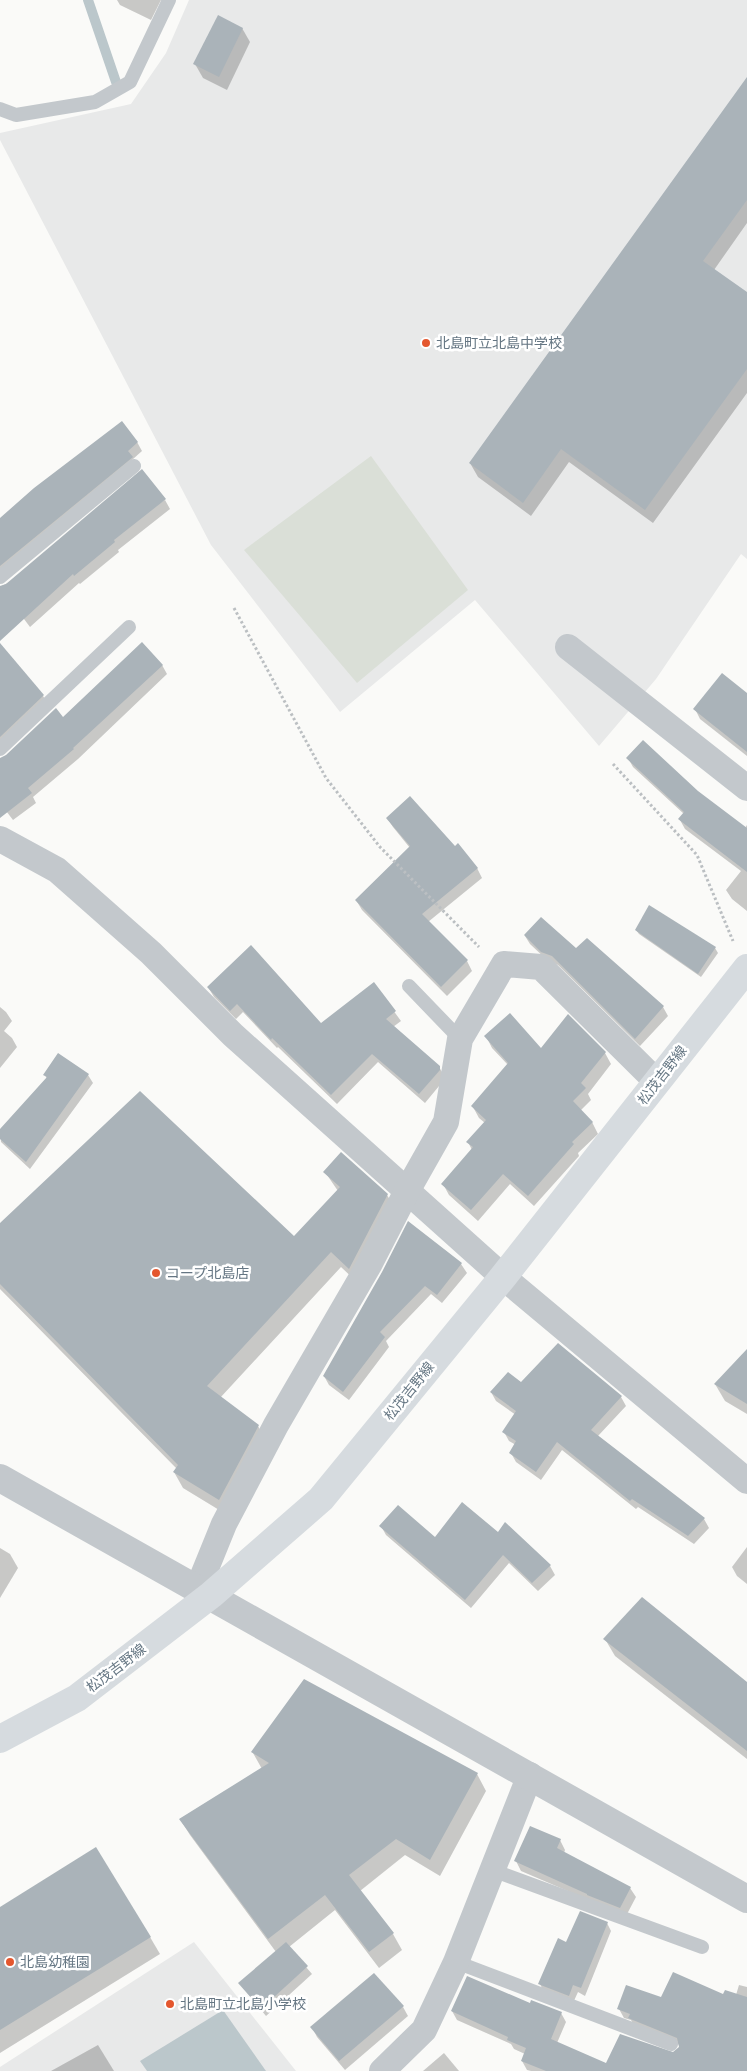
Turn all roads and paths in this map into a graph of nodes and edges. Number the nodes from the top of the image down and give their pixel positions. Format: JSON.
{"nodes":[{"id":1,"x":169,"y":0,"type":"edge"},
{"id":2,"x":0,"y":109,"type":"edge"},
{"id":3,"x":134,"y":466,"type":"dead end"},
{"id":4,"x":0,"y":578,"type":"edge"},
{"id":5,"x":234,"y":608,"type":"dead end"},
{"id":6,"x":128,"y":627,"type":"dead end"},
{"id":7,"x":568,"y":647,"type":"dead end"},
{"id":8,"x":0,"y":749,"type":"edge"},
{"id":9,"x":613,"y":764,"type":"dead end"},
{"id":10,"x":747,"y":788,"type":"edge"},
{"id":11,"x":0,"y":839,"type":"edge"},
{"id":12,"x":504,"y":964,"type":"junction"},
{"id":13,"x":746,"y":969,"type":"edge"},
{"id":14,"x":409,"y":986,"type":"dead end"},
{"id":15,"x":460,"y":1039,"type":"junction"},
{"id":16,"x":657,"y":1082,"type":"junction"},
{"id":17,"x":407,"y":1191,"type":"junction"},
{"id":18,"x":503,"y":1277,"type":"junction"},
{"id":19,"x":0,"y":1478,"type":"edge"},
{"id":20,"x":747,"y":1481,"type":"edge"},
{"id":21,"x":204,"y":1592,"type":"junction"},
{"id":22,"x":0,"y":1739,"type":"edge"},
{"id":23,"x":530,"y":1775,"type":"junction"},
{"id":24,"x":492,"y":1870,"type":"junction"},
{"id":25,"x":747,"y":1899,"type":"edge"},
{"id":26,"x":702,"y":1947,"type":"dead end"},
{"id":27,"x":456,"y":1962,"type":"junction"},
{"id":28,"x":671,"y":2044,"type":"dead end"},
{"id":29,"x":382,"y":2071,"type":"edge"}],
"edges":[{"from":1,"to":2,"type":"lane"},
{"from":3,"to":4,"type":"lane"},
{"from":5,"to":12,"type":"path"},
{"from":6,"to":8,"type":"lane"},
{"from":7,"to":10,"type":"street"},
{"from":9,"to":13,"type":"path"},
{"from":11,"to":17,"type":"street"},
{"from":12,"to":15,"type":"street"},
{"from":12,"to":16,"type":"street"},
{"from":13,"to":16,"type":"main road","name":"松茂吉野線"},
{"from":14,"to":15,"type":"lane"},
{"from":15,"to":17,"type":"street"},
{"from":16,"to":18,"type":"main road","name":"松茂吉野線"},
{"from":17,"to":18,"type":"street"},
{"from":17,"to":21,"type":"street"},
{"from":18,"to":20,"type":"street"},
{"from":18,"to":21,"type":"main road","name":"松茂吉野線"},
{"from":19,"to":21,"type":"street"},
{"from":21,"to":22,"type":"main road","name":"松茂吉野線"},
{"from":21,"to":23,"type":"street"},
{"from":23,"to":24,"type":"street"},
{"from":23,"to":25,"type":"street"},
{"from":24,"to":26,"type":"lane"},
{"from":24,"to":27,"type":"street"},
{"from":27,"to":28,"type":"lane"},
{"from":27,"to":29,"type":"street"}]}
